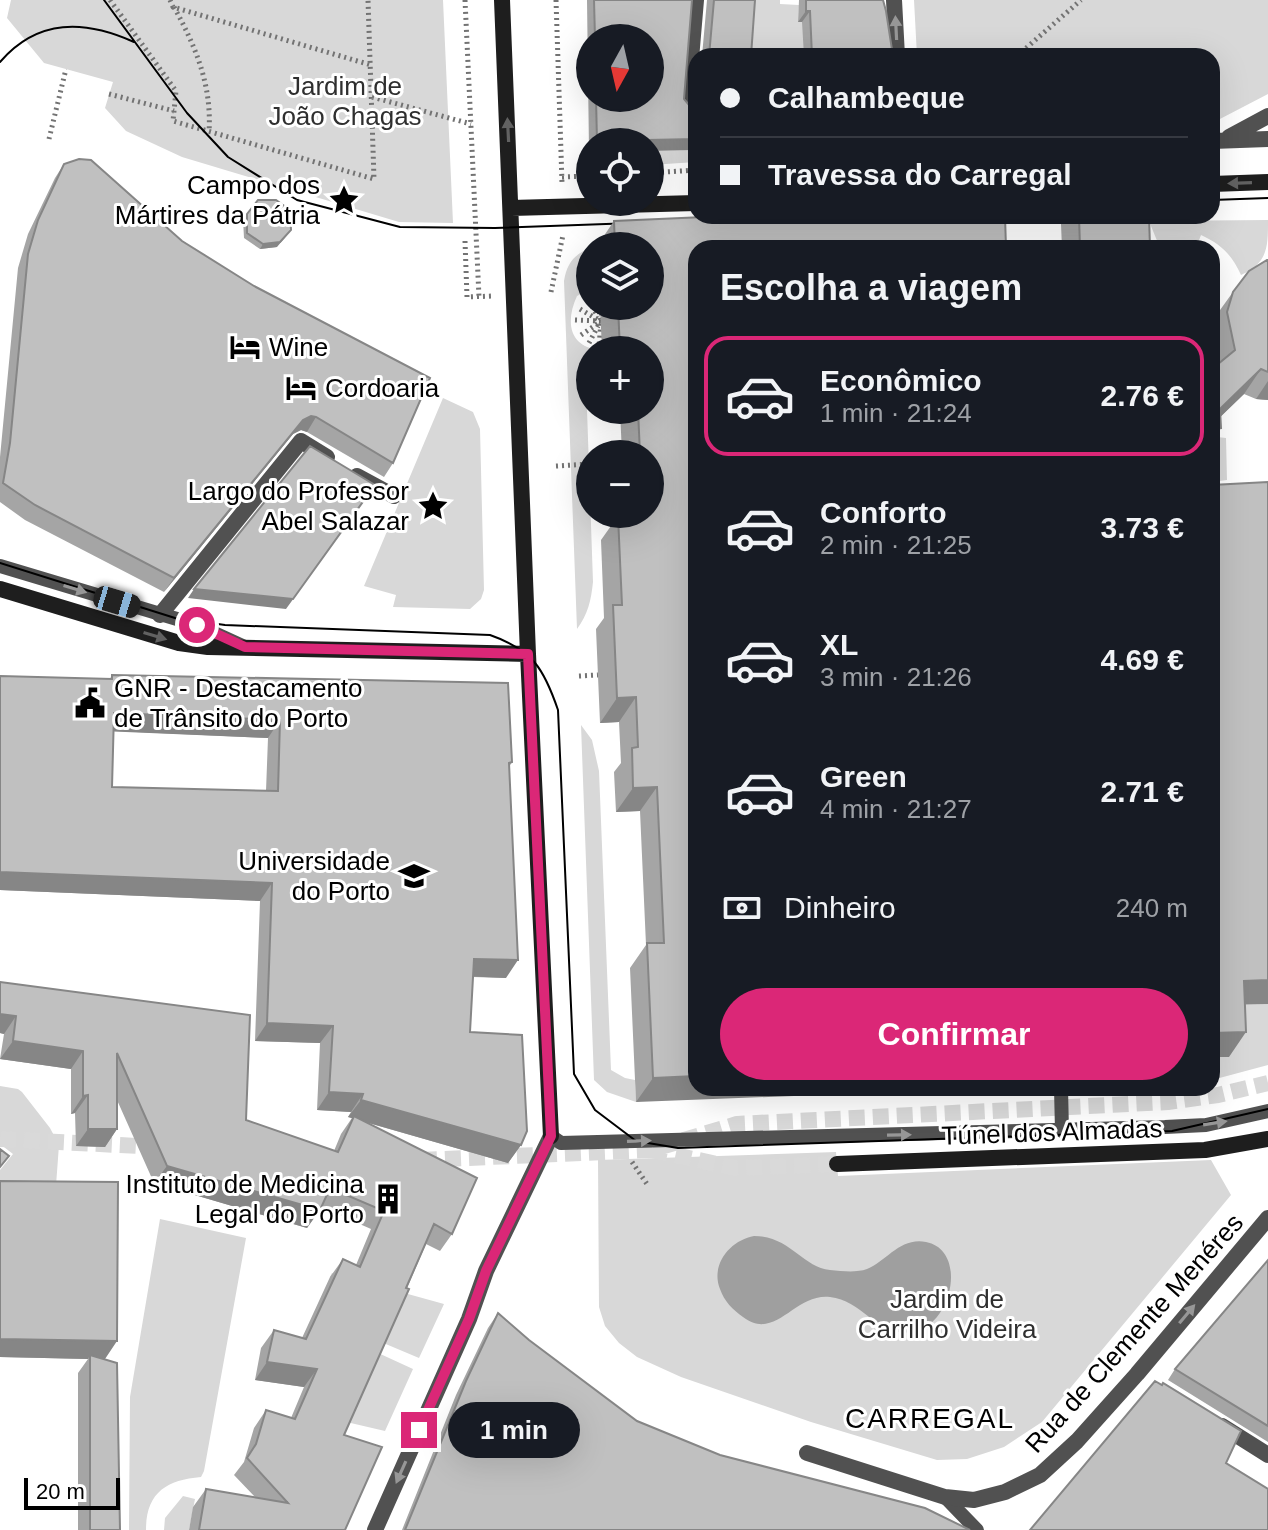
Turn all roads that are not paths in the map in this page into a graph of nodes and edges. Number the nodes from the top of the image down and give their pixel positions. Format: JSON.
{"nodes":[{"id":1,"x":502,"y":0,"type":"edge"},
{"id":2,"x":696,"y":0,"type":"edge"},
{"id":3,"x":894,"y":0,"type":"edge"},
{"id":4,"x":692,"y":48,"type":"edge"},
{"id":5,"x":897,"y":48,"type":"edge"},
{"id":6,"x":1268,"y":116,"type":"edge"},
{"id":7,"x":1220,"y":139,"type":"edge"},
{"id":8,"x":1268,"y":139,"type":"edge"},
{"id":9,"x":1220,"y":140,"type":"edge"},
{"id":10,"x":1268,"y":182,"type":"edge"},
{"id":11,"x":1220,"y":184,"type":"edge"},
{"id":12,"x":688,"y":203,"type":"edge"},
{"id":13,"x":511,"y":208,"type":"junction"},
{"id":14,"x":394,"y":496,"type":"dead end"},
{"id":15,"x":0,"y":566,"type":"edge"},
{"id":16,"x":0,"y":589,"type":"edge"},
{"id":17,"x":160,"y":615,"type":"junction"},
{"id":18,"x":245,"y":647,"type":"junction"},
{"id":19,"x":528,"y":654,"type":"junction"},
{"id":20,"x":1061,"y":1096,"type":"edge"},
{"id":21,"x":1268,"y":1111,"type":"edge"},
{"id":22,"x":1062,"y":1131,"type":"junction"},
{"id":23,"x":1268,"y":1139,"type":"edge"},
{"id":24,"x":556,"y":1140,"type":"junction"},
{"id":25,"x":837,"y":1164,"type":"tunnel mouth"},
{"id":26,"x":1268,"y":1218,"type":"edge"},
{"id":27,"x":1203,"y":1414,"type":"edge"},
{"id":28,"x":807,"y":1453,"type":"dead end"},
{"id":29,"x":1268,"y":1455,"type":"edge"},
{"id":30,"x":945,"y":1497,"type":"junction"},
{"id":31,"x":375,"y":1530,"type":"edge"},
{"id":32,"x":977,"y":1530,"type":"edge"}],
"edges":[{"from":13,"to":1,"type":"street","one_way":true},
{"from":2,"to":4,"type":"street"},
{"from":5,"to":3,"type":"street","one_way":true},
{"from":6,"to":7,"type":"street"},
{"from":8,"to":9,"type":"street"},
{"from":10,"to":11,"type":"street","one_way":true},
{"from":12,"to":13,"type":"street"},
{"from":13,"to":19,"type":"street"},
{"from":14,"to":17,"type":"street"},
{"from":15,"to":17,"type":"lane","one_way":true},
{"from":16,"to":18,"type":"street","one_way":true},
{"from":17,"to":18,"type":"lane"},
{"from":18,"to":19,"type":"street"},
{"from":19,"to":24,"type":"street"},
{"from":20,"to":22,"type":"lane"},
{"from":22,"to":21,"type":"lane","one_way":true},
{"from":24,"to":22,"type":"lane","one_way":true},
{"from":23,"to":25,"type":"street","name":"Túnel dos Almadas"},
{"from":24,"to":31,"type":"street","one_way":true},
{"from":30,"to":26,"type":"street","name":"Rua de Clemente Menéres","one_way":true},
{"from":27,"to":29,"type":"street"},
{"from":28,"to":30,"type":"street","name":"Rua de Clemente Menéres"},
{"from":30,"to":32,"type":"lane"}]}
